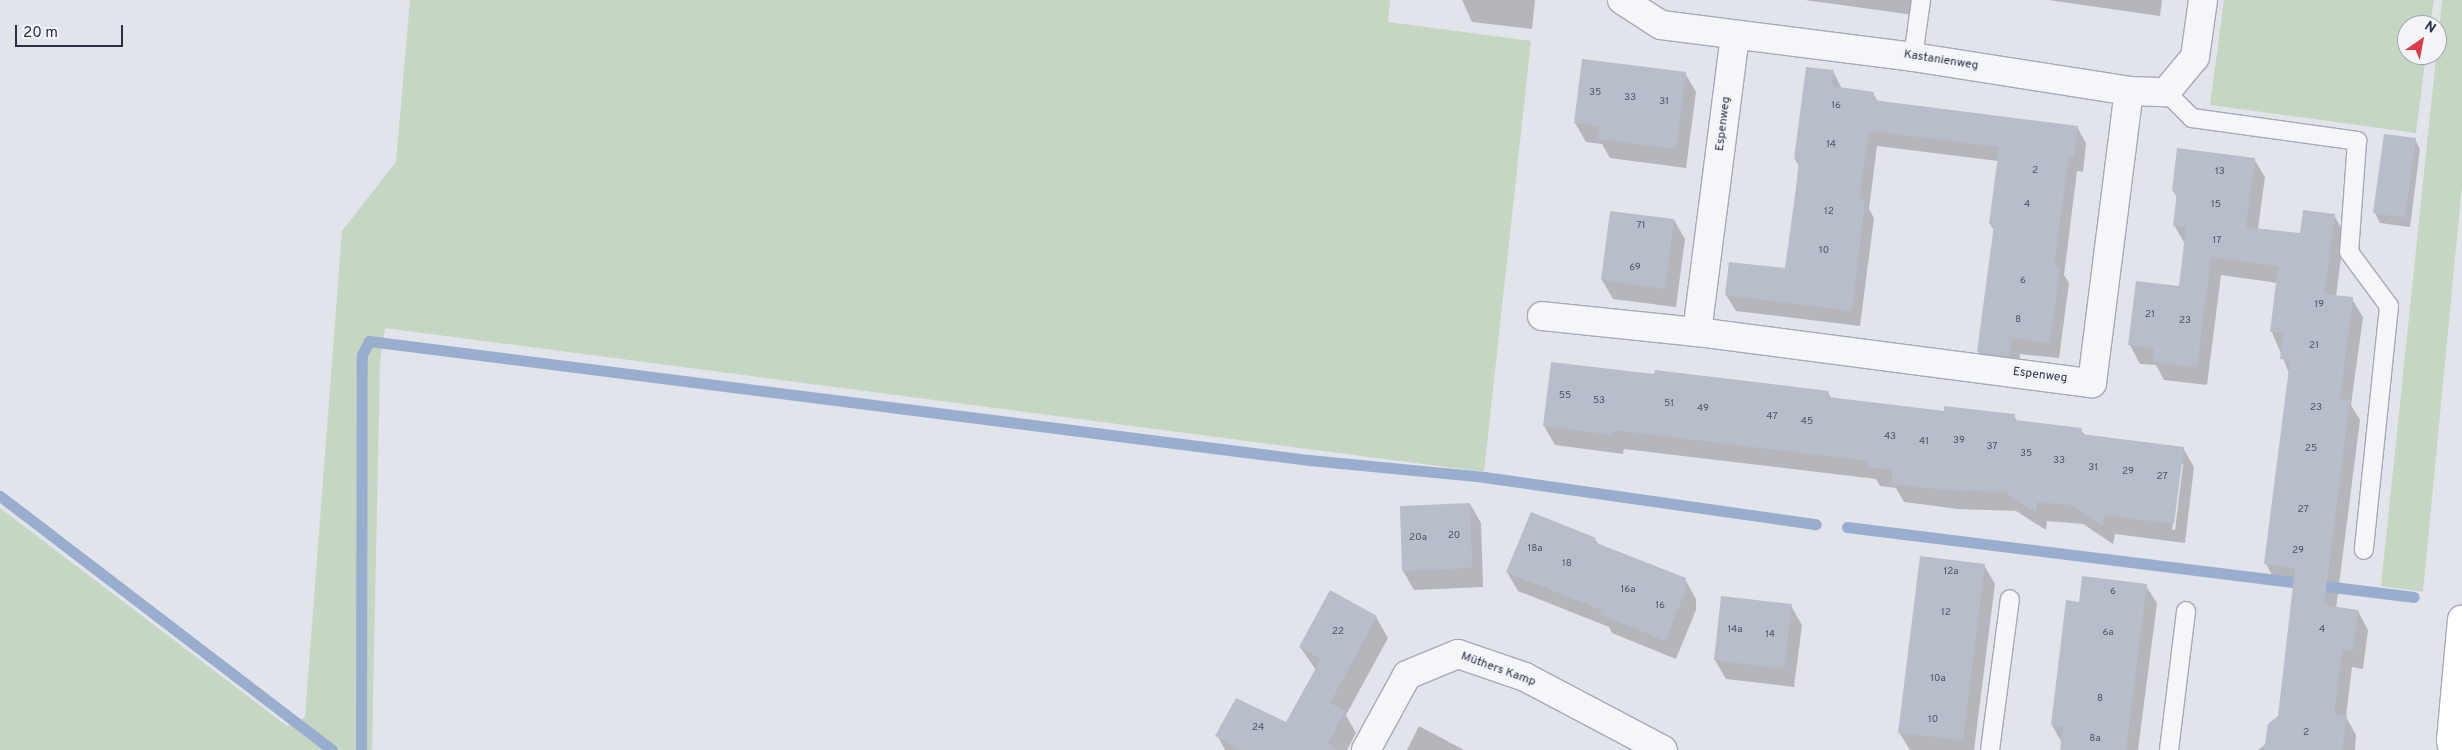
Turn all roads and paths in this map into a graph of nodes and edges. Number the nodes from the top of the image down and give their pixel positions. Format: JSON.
{"nodes":[{"id":1,"x":1622,"y":0,"type":"edge"},
{"id":2,"x":1921,"y":0,"type":"edge"},
{"id":3,"x":2203,"y":0,"type":"edge"},
{"id":4,"x":1735,"y":35,"type":"junction"},
{"id":5,"x":1913,"y":57,"type":"junction"},
{"id":6,"x":2129,"y":91,"type":"junction"},
{"id":7,"x":2166,"y":92,"type":"junction"},
{"id":8,"x":1542,"y":316,"type":"dead end"},
{"id":9,"x":1697,"y":332,"type":"junction"},
{"id":10,"x":2364,"y":550,"type":"dead end"},
{"id":11,"x":2010,"y":599,"type":"dead end"},
{"id":12,"x":2186,"y":611,"type":"dead end"},
{"id":13,"x":2462,"y":620,"type":"edge"},
{"id":14,"x":2452,"y":743,"type":"edge"},
{"id":15,"x":1366,"y":750,"type":"edge"},
{"id":16,"x":1663,"y":750,"type":"edge"},
{"id":17,"x":1990,"y":750,"type":"edge"},
{"id":18,"x":2169,"y":750,"type":"edge"}],
"edges":[{"from":1,"to":4,"type":"street","name":"Kastanienweg"},
{"from":2,"to":5,"type":"lane"},
{"from":3,"to":7,"type":"street"},
{"from":4,"to":5,"type":"street","name":"Kastanienweg"},
{"from":4,"to":9,"type":"street","name":"Espenweg"},
{"from":5,"to":6,"type":"street","name":"Kastanienweg"},
{"from":6,"to":7,"type":"street","name":"Kastanienweg"},
{"from":6,"to":9,"type":"street","name":"Espenweg"},
{"from":7,"to":10,"type":"lane"},
{"from":8,"to":9,"type":"street","name":"Espenweg"},
{"from":11,"to":17,"type":"lane"},
{"from":12,"to":18,"type":"lane"},
{"from":13,"to":14,"type":"street"},
{"from":15,"to":16,"type":"street","name":"Müthers Kamp"}]}
